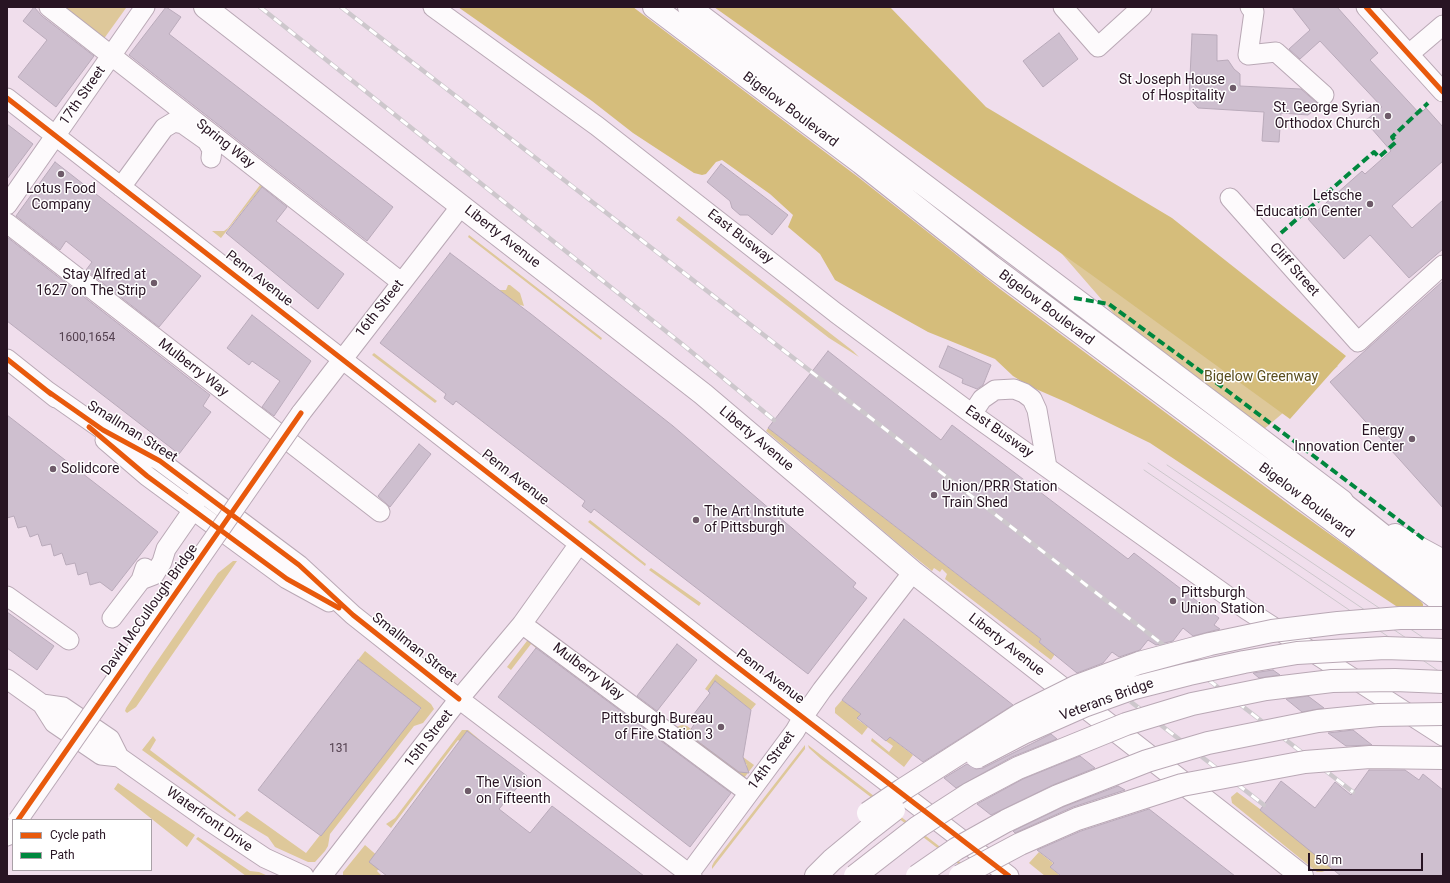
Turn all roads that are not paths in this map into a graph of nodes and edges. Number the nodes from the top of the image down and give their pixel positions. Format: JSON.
{"nodes":[{"id":1,"x":49,"y":7,"type":"edge"},
{"id":2,"x":145,"y":7,"type":"edge"},
{"id":3,"x":206,"y":7,"type":"edge"},
{"id":4,"x":433,"y":7,"type":"edge"},
{"id":5,"x":654,"y":7,"type":"edge"},
{"id":6,"x":689,"y":7,"type":"edge"},
{"id":7,"x":1063,"y":7,"type":"edge"},
{"id":8,"x":1142,"y":7,"type":"edge"},
{"id":9,"x":1250,"y":7,"type":"edge"},
{"id":10,"x":1366,"y":7,"type":"edge"},
{"id":11,"x":1443,"y":25,"type":"edge"},
{"id":12,"x":1409,"y":54,"type":"junction"},
{"id":13,"x":111,"y":55,"type":"junction"},
{"id":14,"x":1443,"y":92,"type":"edge"},
{"id":15,"x":1324,"y":95,"type":"dead end"},
{"id":16,"x":7,"y":98,"type":"edge"},
{"id":17,"x":56,"y":136,"type":"junction"},
{"id":18,"x":210,"y":158,"type":"dead end"},
{"id":19,"x":121,"y":187,"type":"junction"},
{"id":20,"x":1230,"y":198,"type":"dead end"},
{"id":21,"x":7,"y":205,"type":"edge"},
{"id":22,"x":461,"y":206,"type":"junction"},
{"id":23,"x":7,"y":223,"type":"edge"},
{"id":24,"x":1443,"y":266,"type":"edge"},
{"id":25,"x":401,"y":282,"type":"junction"},
{"id":26,"x":7,"y":359,"type":"edge"},
{"id":27,"x":342,"y":359,"type":"junction"},
{"id":28,"x":46,"y":390,"type":"junction"},
{"id":29,"x":301,"y":413,"type":"joint"},
{"id":30,"x":972,"y":414,"type":"junction"},
{"id":31,"x":280,"y":433,"type":"junction"},
{"id":32,"x":1048,"y":467,"type":"junction"},
{"id":33,"x":199,"y":490,"type":"junction"},
{"id":34,"x":1326,"y":490,"type":"junction"},
{"id":35,"x":193,"y":510,"type":"junction"},
{"id":36,"x":227,"y":511,"type":"junction"},
{"id":37,"x":380,"y":512,"type":"dead end"},
{"id":38,"x":579,"y":544,"type":"junction"},
{"id":39,"x":1443,"y":561,"type":"edge"},
{"id":40,"x":913,"y":572,"type":"junction"},
{"id":41,"x":1443,"y":580,"type":"edge"},
{"id":42,"x":7,"y":596,"type":"edge"},
{"id":43,"x":1443,"y":603,"type":"edge"},
{"id":44,"x":353,"y":615,"type":"junction"},
{"id":45,"x":112,"y":618,"type":"dead end"},
{"id":46,"x":1443,"y":618,"type":"edge"},
{"id":47,"x":522,"y":624,"type":"junction"},
{"id":48,"x":69,"y":640,"type":"dead end"},
{"id":49,"x":1443,"y":650,"type":"edge"},
{"id":50,"x":7,"y":679,"type":"edge"},
{"id":51,"x":1443,"y":682,"type":"edge"},
{"id":52,"x":459,"y":699,"type":"junction"},
{"id":53,"x":1443,"y":714,"type":"edge"},
{"id":54,"x":803,"y":717,"type":"junction"},
{"id":55,"x":1443,"y":736,"type":"edge"},
{"id":56,"x":1443,"y":758,"type":"edge"},
{"id":57,"x":749,"y":793,"type":"junction"},
{"id":58,"x":19,"y":819,"type":"edge"},
{"id":59,"x":832,"y":860,"type":"junction"},
{"id":60,"x":690,"y":875,"type":"edge"},
{"id":61,"x":304,"y":876,"type":"edge"},
{"id":62,"x":322,"y":876,"type":"edge"},
{"id":63,"x":816,"y":876,"type":"edge"},
{"id":64,"x":855,"y":876,"type":"edge"},
{"id":65,"x":916,"y":876,"type":"edge"},
{"id":66,"x":960,"y":876,"type":"edge"},
{"id":67,"x":1009,"y":876,"type":"edge"},
{"id":68,"x":1302,"y":876,"type":"edge"}],
"edges":[{"from":1,"to":13,"type":"street","name":"Spring Way"},
{"from":2,"to":13,"type":"street","name":"17th Street"},
{"from":3,"to":22,"type":"main road","name":"Liberty Avenue"},
{"from":4,"to":30,"type":"street","name":"East Busway"},
{"from":5,"to":43,"type":"main road","name":"Bigelow Boulevard"},
{"from":6,"to":34,"type":"main road","name":"Bigelow Boulevard"},
{"from":7,"to":8,"type":"street"},
{"from":9,"to":15,"type":"street"},
{"from":10,"to":12,"type":"street"},
{"from":11,"to":12,"type":"street"},
{"from":12,"to":14,"type":"street"},
{"from":13,"to":17,"type":"street","name":"17th Street"},
{"from":13,"to":25,"type":"street","name":"Spring Way"},
{"from":16,"to":17,"type":"street","name":"Penn Avenue"},
{"from":17,"to":19,"type":"street","name":"Penn Avenue"},
{"from":17,"to":21,"type":"street","name":"17th Street"},
{"from":18,"to":19,"type":"street"},
{"from":19,"to":27,"type":"street","name":"Penn Avenue"},
{"from":20,"to":24,"type":"street","name":"Cliff Street"},
{"from":22,"to":25,"type":"street","name":"16th Street"},
{"from":22,"to":40,"type":"main road","name":"Liberty Avenue"},
{"from":23,"to":31,"type":"street","name":"Mulberry Way"},
{"from":25,"to":27,"type":"street","name":"16th Street"},
{"from":26,"to":28,"type":"street","name":"Smallman Street"},
{"from":27,"to":29,"type":"street","name":"16th Street"},
{"from":27,"to":38,"type":"street","name":"Penn Avenue"},
{"from":28,"to":33,"type":"street","name":"Smallman Street"},
{"from":28,"to":35,"type":"street","name":"Smallman Street"},
{"from":29,"to":58,"type":"street","name":"David McCullough Bridge","bridge":true},
{"from":30,"to":32,"type":"street","name":"East Busway"},
{"from":30,"to":32,"type":"street"},
{"from":31,"to":36,"type":"street"},
{"from":31,"to":37,"type":"street","name":"Mulberry Way"},
{"from":32,"to":55,"type":"street","name":"East Busway"},
{"from":33,"to":35,"type":"street"},
{"from":33,"to":36,"type":"street","name":"Smallman Street"},
{"from":34,"to":39,"type":"main road","name":"Bigelow Boulevard"},
{"from":34,"to":41,"type":"main road"},
{"from":35,"to":44,"type":"street","name":"Smallman Street"},
{"from":35,"to":45,"type":"street"},
{"from":36,"to":44,"type":"street","name":"Smallman Street"},
{"from":38,"to":47,"type":"street","name":"15th Street"},
{"from":38,"to":54,"type":"street","name":"Penn Avenue"},
{"from":40,"to":54,"type":"street","name":"14th Street"},
{"from":40,"to":68,"type":"main road","name":"Liberty Avenue"},
{"from":42,"to":48,"type":"street"},
{"from":44,"to":52,"type":"street","name":"Smallman Street"},
{"from":46,"to":59,"type":"main road","bridge":true},
{"from":47,"to":52,"type":"street","name":"15th Street"},
{"from":47,"to":57,"type":"street","name":"Mulberry Way"},
{"from":49,"to":59,"type":"main road","name":"Veterans Bridge","bridge":true},
{"from":50,"to":61,"type":"street","name":"Waterfront Drive"},
{"from":51,"to":64,"type":"main road","bridge":true},
{"from":52,"to":60,"type":"street","name":"Smallman Street"},
{"from":52,"to":62,"type":"street","name":"15th Street"},
{"from":53,"to":65,"type":"main road","bridge":true},
{"from":54,"to":57,"type":"street","name":"14th Street"},
{"from":54,"to":67,"type":"street","name":"Penn Avenue"},
{"from":56,"to":66,"type":"main road","bridge":true},
{"from":57,"to":60,"type":"street","name":"14th Street"},
{"from":59,"to":63,"type":"main road","name":"Veterans Bridge"}]}
